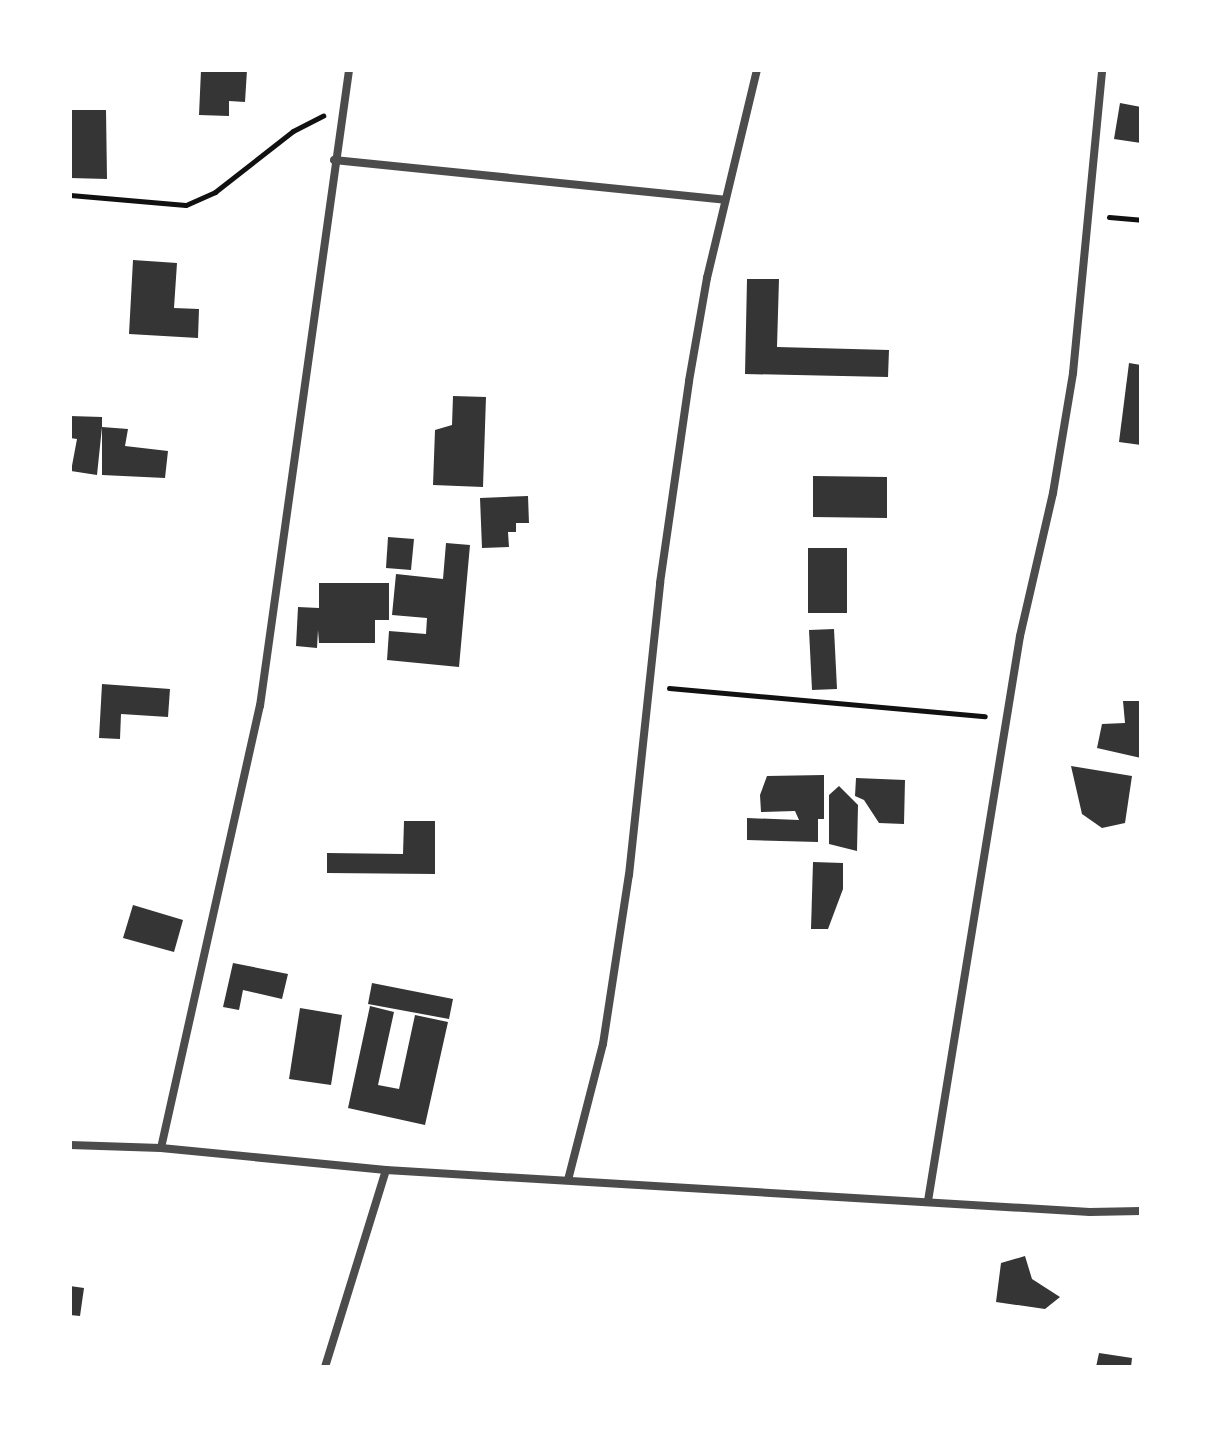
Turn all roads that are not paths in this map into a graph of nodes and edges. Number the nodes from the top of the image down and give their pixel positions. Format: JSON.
{"nodes":[{"id":1,"x":349,"y":70,"type":"edge"},
{"id":2,"x":757,"y":70,"type":"edge"},
{"id":3,"x":1102,"y":70,"type":"edge"},
{"id":4,"x":334,"y":160,"type":"junction"},
{"id":5,"x":725,"y":200,"type":"junction"},
{"id":6,"x":70,"y":1145,"type":"edge"},
{"id":7,"x":161,"y":1148,"type":"junction"},
{"id":8,"x":386,"y":1170,"type":"junction"},
{"id":9,"x":568,"y":1180,"type":"junction"},
{"id":10,"x":928,"y":1201,"type":"junction"},
{"id":11,"x":1141,"y":1211,"type":"edge"},
{"id":12,"x":325,"y":1367,"type":"edge"}],
"edges":[{"from":1,"to":4,"type":"street"},
{"from":2,"to":5,"type":"street"},
{"from":3,"to":10,"type":"street"},
{"from":4,"to":5,"type":"street"},
{"from":4,"to":7,"type":"street"},
{"from":5,"to":9,"type":"street"},
{"from":6,"to":7,"type":"street"},
{"from":7,"to":8,"type":"street"},
{"from":8,"to":9,"type":"street"},
{"from":8,"to":12,"type":"street"},
{"from":9,"to":10,"type":"street"},
{"from":10,"to":11,"type":"street"}]}
